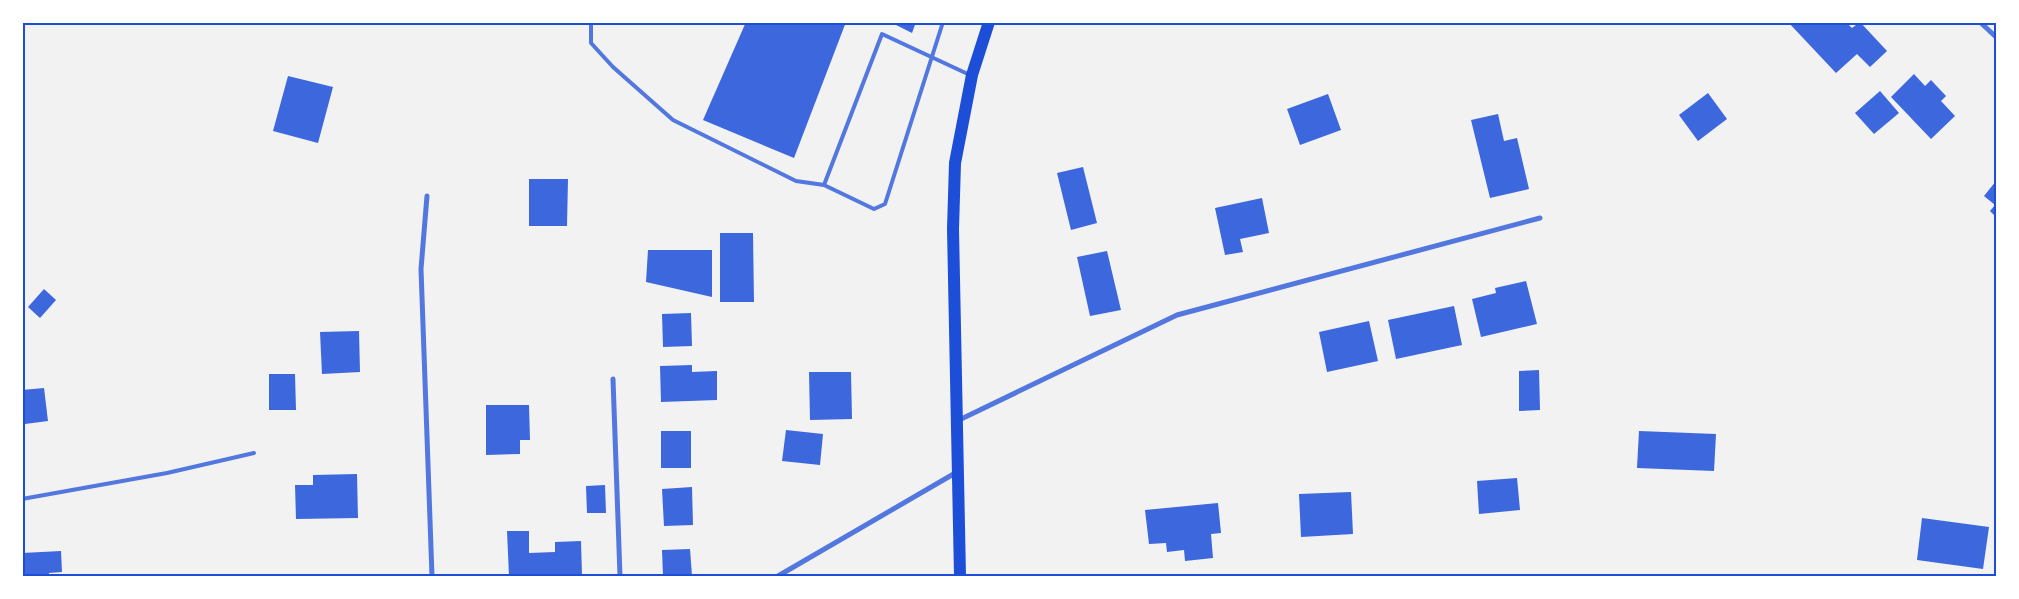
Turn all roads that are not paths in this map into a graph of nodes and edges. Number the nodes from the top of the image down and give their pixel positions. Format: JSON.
{"nodes":[{"id":1,"x":591,"y":22,"type":"edge"},
{"id":2,"x":943,"y":22,"type":"edge"},
{"id":3,"x":988,"y":22,"type":"edge"},
{"id":4,"x":1980,"y":22,"type":"edge"},
{"id":5,"x":1996,"y":37,"type":"edge"},
{"id":6,"x":931,"y":58,"type":"junction"},
{"id":7,"x":972,"y":75,"type":"junction"},
{"id":8,"x":824,"y":185,"type":"junction"},
{"id":9,"x":427,"y":196,"type":"dead end"},
{"id":10,"x":1540,"y":218,"type":"dead end"},
{"id":11,"x":613,"y":379,"type":"dead end"},
{"id":12,"x":956,"y":422,"type":"junction"},
{"id":13,"x":254,"y":453,"type":"dead end"},
{"id":14,"x":957,"y":472,"type":"junction"},
{"id":15,"x":22,"y":499,"type":"edge"},
{"id":16,"x":432,"y":576,"type":"edge"},
{"id":17,"x":620,"y":576,"type":"edge"},
{"id":18,"x":778,"y":576,"type":"edge"},
{"id":19,"x":960,"y":576,"type":"edge"}],
"edges":[{"from":1,"to":8,"type":"lane"},
{"from":2,"to":6,"type":"lane"},
{"from":3,"to":7,"type":"main road"},
{"from":4,"to":5,"type":"street"},
{"from":6,"to":7,"type":"lane"},
{"from":6,"to":8,"type":"lane"},
{"from":6,"to":8,"type":"lane"},
{"from":7,"to":12,"type":"main road"},
{"from":9,"to":16,"type":"street"},
{"from":10,"to":12,"type":"street"},
{"from":11,"to":17,"type":"street"},
{"from":12,"to":14,"type":"main road"},
{"from":13,"to":15,"type":"lane"},
{"from":14,"to":18,"type":"street"},
{"from":14,"to":19,"type":"main road"}]}
